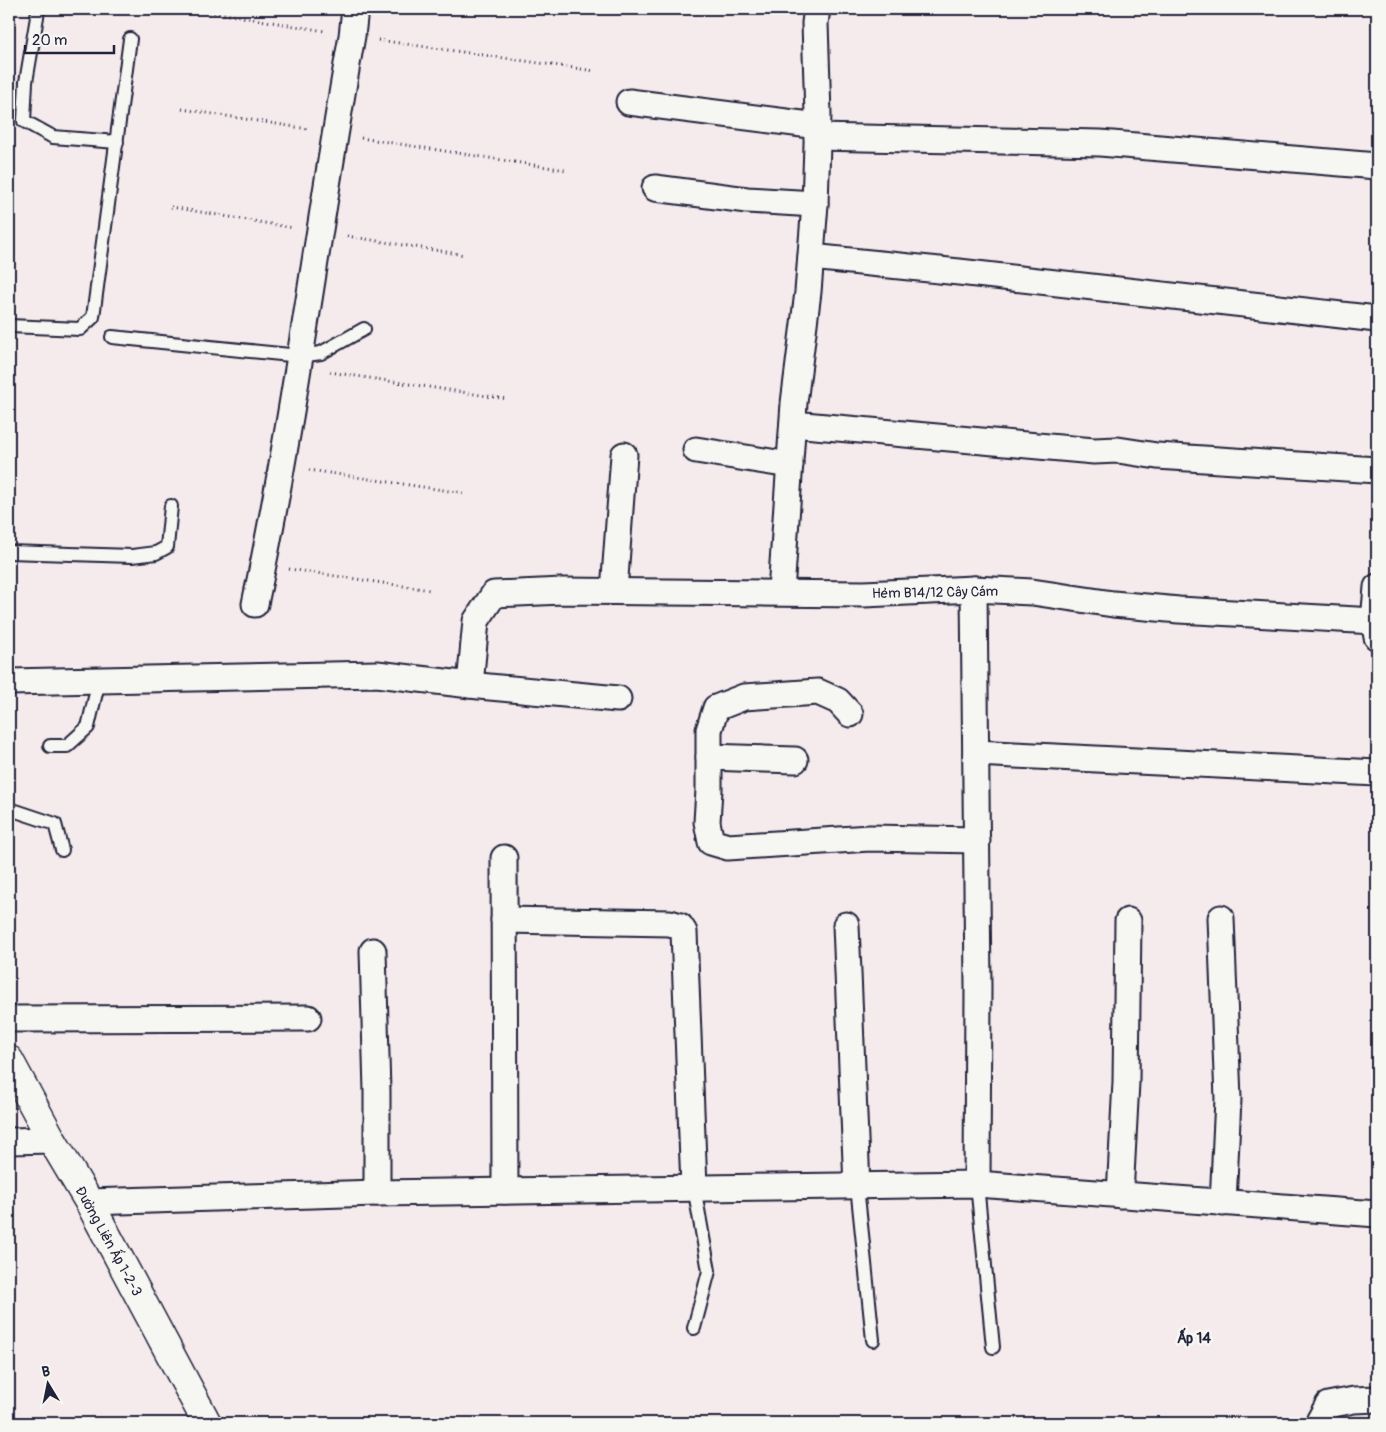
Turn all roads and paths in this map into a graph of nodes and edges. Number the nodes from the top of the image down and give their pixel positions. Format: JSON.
{"nodes":[{"id":1,"x":194,"y":9,"type":"edge"},
{"id":2,"x":355,"y":9,"type":"edge"},
{"id":3,"x":818,"y":9,"type":"edge"},
{"id":4,"x":38,"y":11,"type":"dead end"},
{"id":5,"x":352,"y":36,"type":"junction"},
{"id":6,"x":130,"y":39,"type":"dead end"},
{"id":7,"x":595,"y":72,"type":"dead end"},
{"id":8,"x":629,"y":102,"type":"dead end"},
{"id":9,"x":182,"y":109,"type":"dead end"},
{"id":10,"x":818,"y":132,"type":"junction"},
{"id":11,"x":336,"y":134,"type":"junction"},
{"id":12,"x":117,"y":142,"type":"junction"},
{"id":13,"x":1377,"y":166,"type":"edge"},
{"id":14,"x":566,"y":170,"type":"dead end"},
{"id":15,"x":654,"y":188,"type":"dead end"},
{"id":16,"x":815,"y":204,"type":"junction"},
{"id":17,"x":171,"y":207,"type":"dead end"},
{"id":18,"x":320,"y":232,"type":"junction"},
{"id":19,"x":465,"y":255,"type":"dead end"},
{"id":20,"x":811,"y":257,"type":"junction"},
{"id":21,"x":1377,"y":319,"type":"edge"},
{"id":22,"x":9,"y":326,"type":"edge"},
{"id":23,"x":364,"y":329,"type":"dead end"},
{"id":24,"x":112,"y":337,"type":"dead end"},
{"id":25,"x":299,"y":362,"type":"junction"},
{"id":26,"x":507,"y":399,"type":"dead end"},
{"id":27,"x":793,"y":424,"type":"junction"},
{"id":28,"x":696,"y":450,"type":"dead end"},
{"id":29,"x":624,"y":455,"type":"dead end"},
{"id":30,"x":790,"y":465,"type":"junction"},
{"id":31,"x":281,"y":466,"type":"junction"},
{"id":32,"x":1377,"y":470,"type":"edge"},
{"id":33,"x":462,"y":492,"type":"dead end"},
{"id":34,"x":171,"y":506,"type":"dead end"},
{"id":35,"x":9,"y":552,"type":"edge"},
{"id":36,"x":263,"y":566,"type":"junction"},
{"id":37,"x":1377,"y":587,"type":"edge"},
{"id":38,"x":430,"y":590,"type":"dead end"},
{"id":39,"x":974,"y":590,"type":"junction"},
{"id":40,"x":614,"y":591,"type":"junction"},
{"id":41,"x":781,"y":592,"type":"junction"},
{"id":42,"x":255,"y":604,"type":"dead end"},
{"id":43,"x":1376,"y":629,"type":"edge"},
{"id":44,"x":99,"y":680,"type":"junction"},
{"id":45,"x":9,"y":682,"type":"edge"},
{"id":46,"x":470,"y":685,"type":"junction"},
{"id":47,"x":618,"y":699,"type":"dead end"},
{"id":48,"x":850,"y":714,"type":"dead end"},
{"id":49,"x":50,"y":746,"type":"dead end"},
{"id":50,"x":976,"y":753,"type":"junction"},
{"id":51,"x":710,"y":757,"type":"junction"},
{"id":52,"x":795,"y":760,"type":"dead end"},
{"id":53,"x":1377,"y":773,"type":"edge"},
{"id":54,"x":9,"y":811,"type":"edge"},
{"id":55,"x":977,"y":840,"type":"junction"},
{"id":56,"x":62,"y":850,"type":"dead end"},
{"id":57,"x":504,"y":858,"type":"dead end"},
{"id":58,"x":1221,"y":918,"type":"dead end"},
{"id":59,"x":504,"y":920,"type":"junction"},
{"id":60,"x":1128,"y":921,"type":"dead end"},
{"id":61,"x":846,"y":925,"type":"dead end"},
{"id":62,"x":373,"y":951,"type":"dead end"},
{"id":63,"x":308,"y":1018,"type":"dead end"},
{"id":64,"x":9,"y":1019,"type":"edge"},
{"id":65,"x":9,"y":1060,"type":"edge"},
{"id":66,"x":52,"y":1140,"type":"junction"},
{"id":67,"x":9,"y":1141,"type":"edge"},
{"id":68,"x":977,"y":1184,"type":"junction"},
{"id":69,"x":857,"y":1186,"type":"junction"},
{"id":70,"x":694,"y":1188,"type":"junction"},
{"id":71,"x":504,"y":1191,"type":"junction"},
{"id":72,"x":377,"y":1193,"type":"junction"},
{"id":73,"x":1120,"y":1195,"type":"junction"},
{"id":74,"x":89,"y":1202,"type":"junction"},
{"id":75,"x":1223,"y":1203,"type":"junction"},
{"id":76,"x":1377,"y":1214,"type":"edge"},
{"id":77,"x":694,"y":1328,"type":"dead end"},
{"id":78,"x":873,"y":1340,"type":"dead end"},
{"id":79,"x":993,"y":1347,"type":"dead end"},
{"id":80,"x":1377,"y":1399,"type":"edge"},
{"id":81,"x":207,"y":1423,"type":"edge"},
{"id":82,"x":1318,"y":1423,"type":"edge"}],
"edges":[{"from":1,"to":5,"type":"path"},
{"from":2,"to":5,"type":"street"},
{"from":3,"to":10,"type":"street"},
{"from":4,"to":12,"type":"lane"},
{"from":5,"to":7,"type":"path"},
{"from":5,"to":11,"type":"street"},
{"from":6,"to":12,"type":"lane"},
{"from":8,"to":10,"type":"street"},
{"from":9,"to":11,"type":"path"},
{"from":10,"to":13,"type":"street"},
{"from":10,"to":16,"type":"street"},
{"from":11,"to":14,"type":"path"},
{"from":11,"to":18,"type":"street"},
{"from":12,"to":22,"type":"lane"},
{"from":15,"to":16,"type":"street"},
{"from":16,"to":20,"type":"street"},
{"from":17,"to":18,"type":"path"},
{"from":18,"to":19,"type":"path"},
{"from":18,"to":25,"type":"street"},
{"from":20,"to":21,"type":"street"},
{"from":20,"to":27,"type":"street"},
{"from":23,"to":25,"type":"lane"},
{"from":24,"to":25,"type":"lane"},
{"from":25,"to":26,"type":"path"},
{"from":25,"to":31,"type":"street"},
{"from":27,"to":30,"type":"street"},
{"from":27,"to":32,"type":"street"},
{"from":28,"to":30,"type":"street"},
{"from":29,"to":40,"type":"street"},
{"from":30,"to":41,"type":"street"},
{"from":31,"to":33,"type":"path"},
{"from":31,"to":36,"type":"street"},
{"from":34,"to":35,"type":"lane"},
{"from":36,"to":38,"type":"path"},
{"from":36,"to":42,"type":"street"},
{"from":37,"to":43,"type":"street"},
{"from":39,"to":41,"type":"street","name":"Hẻm B14/12 Cây Cám"},
{"from":39,"to":43,"type":"street","name":"Hẻm B14/12 Cây Cám"},
{"from":39,"to":50,"type":"street"},
{"from":40,"to":41,"type":"street","name":"Hẻm B14/12 Cây Cám"},
{"from":40,"to":46,"type":"street","name":"Hẻm B14/12 Cây Cám"},
{"from":44,"to":45,"type":"street"},
{"from":44,"to":46,"type":"street"},
{"from":44,"to":49,"type":"lane"},
{"from":46,"to":47,"type":"street"},
{"from":48,"to":51,"type":"street"},
{"from":50,"to":53,"type":"street"},
{"from":50,"to":55,"type":"street"},
{"from":51,"to":52,"type":"street"},
{"from":51,"to":55,"type":"street"},
{"from":54,"to":56,"type":"lane"},
{"from":55,"to":68,"type":"street"},
{"from":57,"to":59,"type":"street"},
{"from":58,"to":75,"type":"street"},
{"from":59,"to":70,"type":"street"},
{"from":59,"to":71,"type":"street"},
{"from":60,"to":73,"type":"street"},
{"from":61,"to":69,"type":"street"},
{"from":62,"to":72,"type":"street"},
{"from":63,"to":64,"type":"street"},
{"from":65,"to":66,"type":"street","name":"Đường Liên Ấp 1-2-3"},
{"from":66,"to":67,"type":"street"},
{"from":66,"to":74,"type":"street","name":"Đường Liên Ấp 1-2-3"},
{"from":68,"to":69,"type":"street"},
{"from":68,"to":73,"type":"street"},
{"from":68,"to":79,"type":"lane"},
{"from":69,"to":70,"type":"street"},
{"from":69,"to":78,"type":"lane"},
{"from":70,"to":71,"type":"street"},
{"from":70,"to":77,"type":"lane"},
{"from":71,"to":72,"type":"street"},
{"from":72,"to":74,"type":"street"},
{"from":73,"to":75,"type":"street"},
{"from":74,"to":81,"type":"street","name":"Đường Liên Ấp 1-2-3"},
{"from":75,"to":76,"type":"street"},
{"from":80,"to":82,"type":"street"}]}
